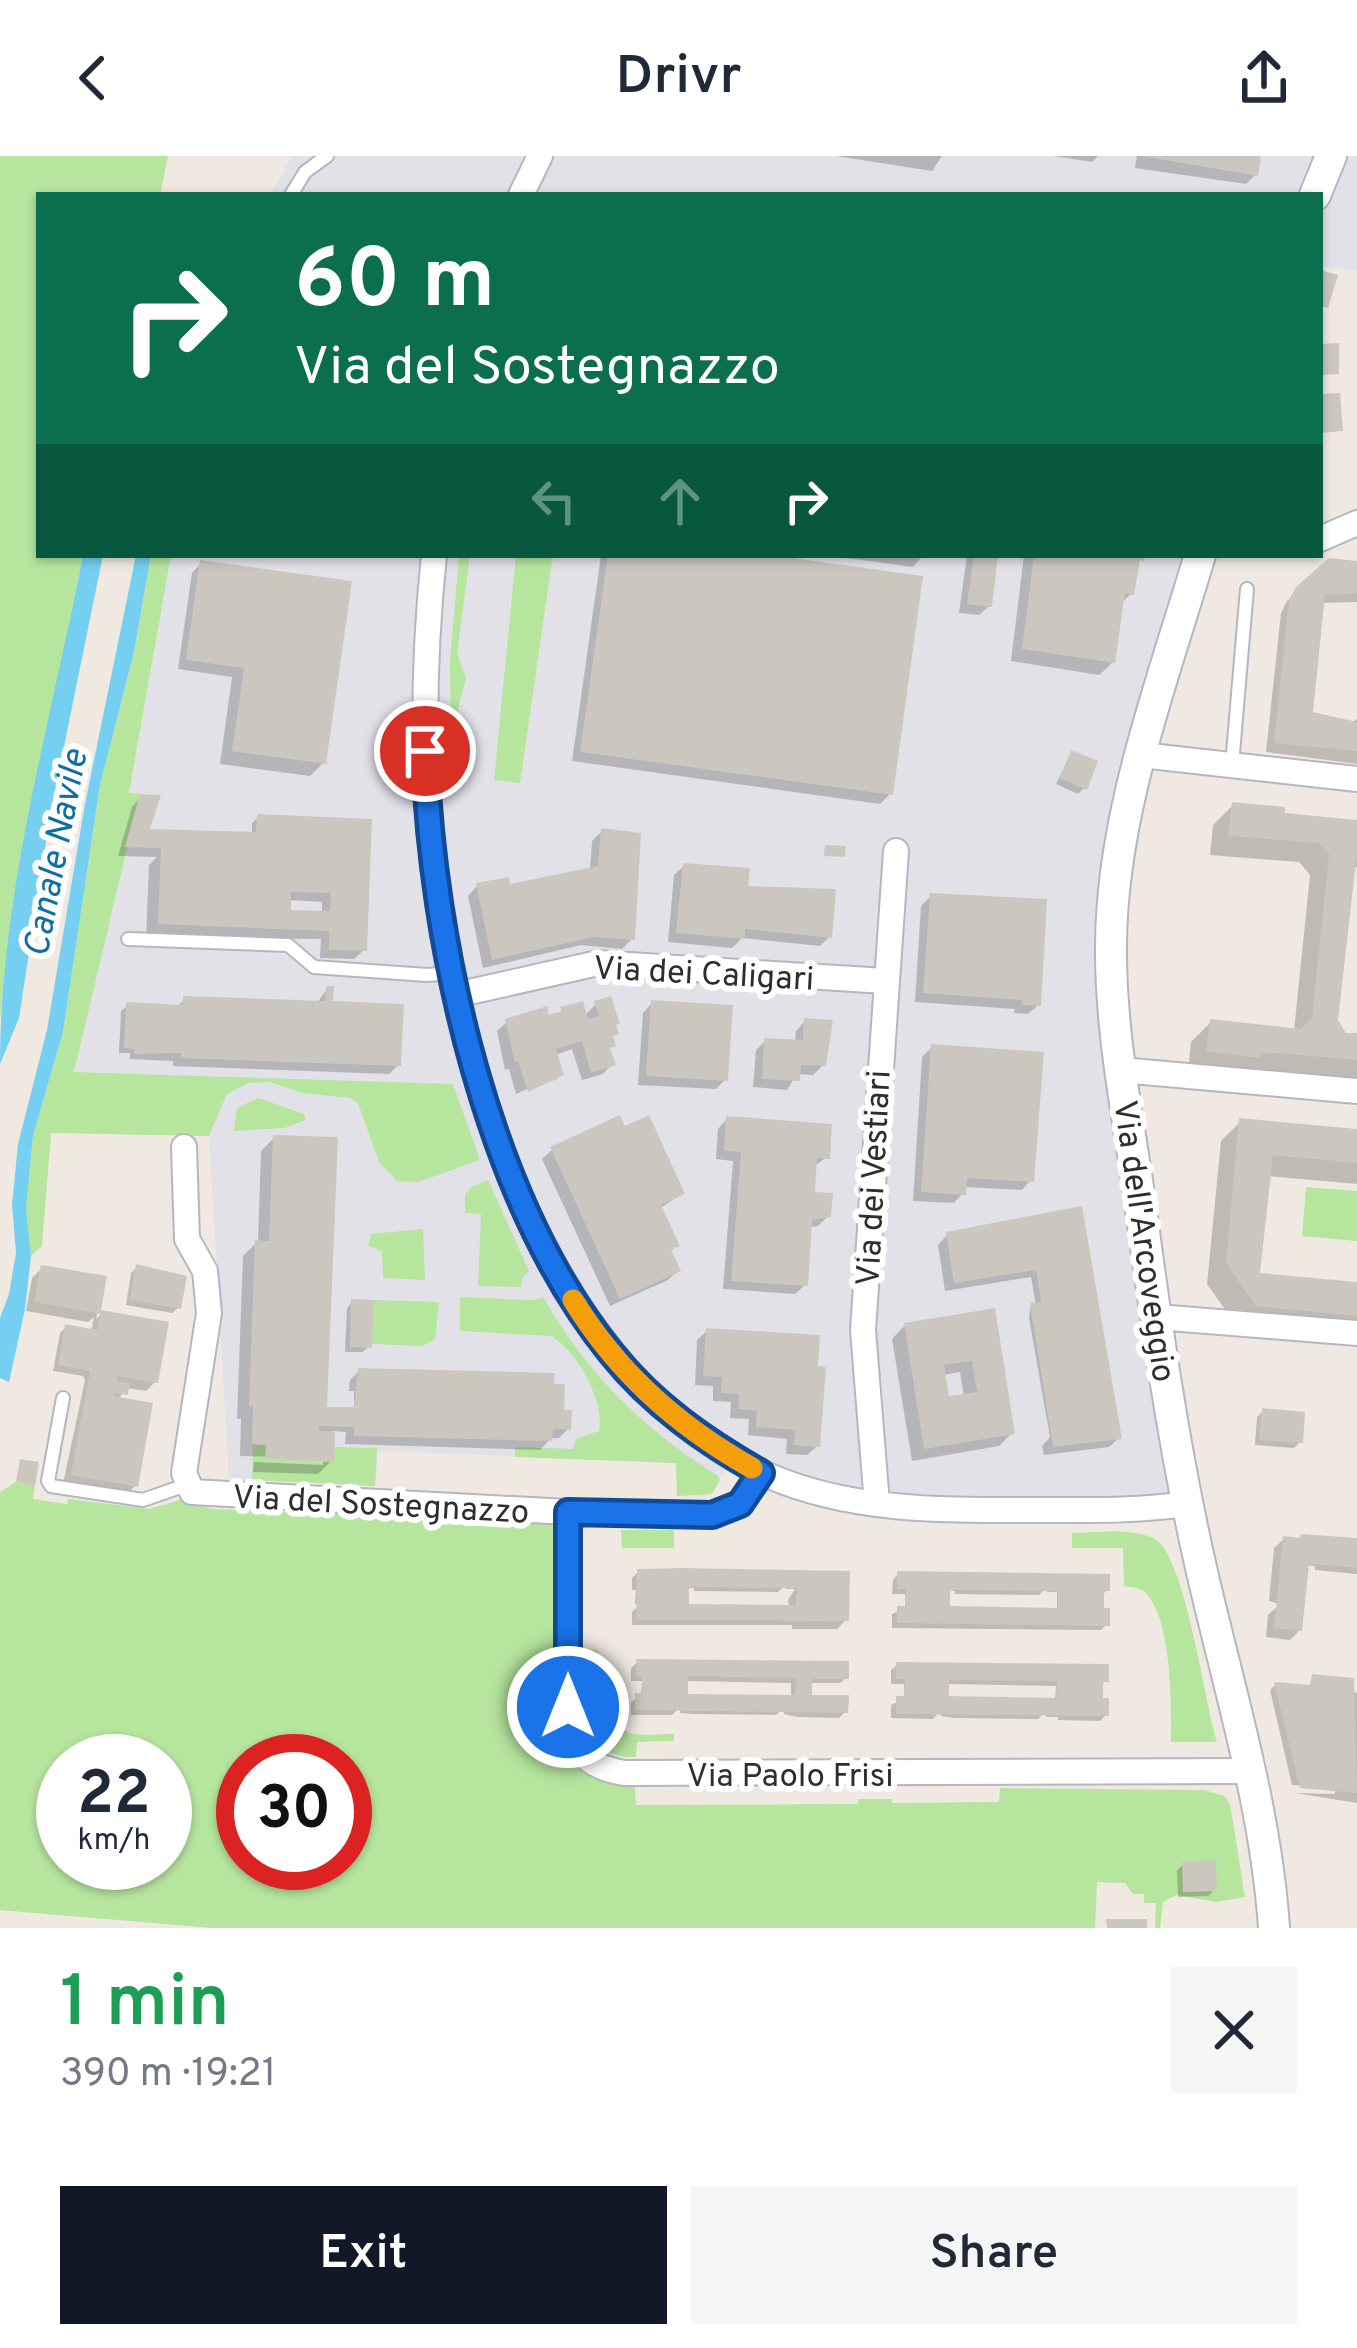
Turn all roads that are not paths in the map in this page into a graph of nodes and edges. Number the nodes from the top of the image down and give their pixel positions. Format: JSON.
{"nodes":[{"id":1,"x":327,"y":156,"type":"edge"},
{"id":2,"x":540,"y":156,"type":"edge"},
{"id":3,"x":1331,"y":156,"type":"edge"},
{"id":4,"x":293,"y":192,"type":"edge"},
{"id":5,"x":522,"y":192,"type":"edge"},
{"id":6,"x":1316,"y":192,"type":"edge"},
{"id":7,"x":1357,"y":523,"type":"edge"},
{"id":8,"x":1323,"y":538,"type":"edge"},
{"id":9,"x":434,"y":558,"type":"edge"},
{"id":10,"x":1199,"y":558,"type":"edge"},
{"id":11,"x":1247,"y":589,"type":"dead end"},
{"id":12,"x":1141,"y":755,"type":"junction"},
{"id":13,"x":1232,"y":765,"type":"junction"},
{"id":14,"x":1357,"y":778,"type":"edge"},
{"id":15,"x":896,"y":851,"type":"dead end"},
{"id":16,"x":128,"y":939,"type":"dead end"},
{"id":17,"x":885,"y":981,"type":"junction"},
{"id":18,"x":453,"y":984,"type":"junction"},
{"id":19,"x":1120,"y":1070,"type":"junction"},
{"id":20,"x":1357,"y":1091,"type":"edge"},
{"id":21,"x":184,"y":1147,"type":"dead end"},
{"id":22,"x":1156,"y":1317,"type":"junction"},
{"id":23,"x":1357,"y":1333,"type":"edge"},
{"id":24,"x":64,"y":1398,"type":"dead end"},
{"id":25,"x":761,"y":1473,"type":"junction"},
{"id":26,"x":186,"y":1485,"type":"junction"},
{"id":27,"x":877,"y":1504,"type":"junction"},
{"id":28,"x":1186,"y":1504,"type":"junction"},
{"id":29,"x":568,"y":1512,"type":"junction"},
{"id":30,"x":1248,"y":1771,"type":"junction"},
{"id":31,"x":1274,"y":1928,"type":"edge"}],
"edges":[{"from":1,"to":4,"type":"lane"},
{"from":2,"to":5,"type":"street"},
{"from":3,"to":6,"type":"street"},
{"from":7,"to":8,"type":"street"},
{"from":9,"to":18,"type":"street"},
{"from":10,"to":12,"type":"street","name":"Via dell'Arcoveggio"},
{"from":11,"to":13,"type":"lane"},
{"from":12,"to":13,"type":"street"},
{"from":12,"to":19,"type":"street","name":"Via dell'Arcoveggio"},
{"from":13,"to":14,"type":"street"},
{"from":15,"to":17,"type":"street","name":"Via dei Vestiari"},
{"from":16,"to":18,"type":"lane"},
{"from":17,"to":18,"type":"street","name":"Via dei Caligari"},
{"from":17,"to":27,"type":"street","name":"Via dei Vestiari"},
{"from":18,"to":25,"type":"street"},
{"from":19,"to":20,"type":"street"},
{"from":19,"to":22,"type":"street","name":"Via dell'Arcoveggio"},
{"from":21,"to":26,"type":"street","name":"Via del Sostegnazzo"},
{"from":22,"to":23,"type":"street"},
{"from":22,"to":28,"type":"street","name":"Via dell'Arcoveggio"},
{"from":24,"to":26,"type":"lane"},
{"from":25,"to":27,"type":"street"},
{"from":25,"to":29,"type":"street","name":"Via del Sostegnazzo"},
{"from":26,"to":29,"type":"street","name":"Via del Sostegnazzo"},
{"from":27,"to":28,"type":"street"},
{"from":28,"to":30,"type":"street","name":"Via dell'Arcoveggio"},
{"from":29,"to":30,"type":"street","name":"Via Paolo Frisi"},
{"from":30,"to":31,"type":"street","name":"Via dell'Arcoveggio"}]}
